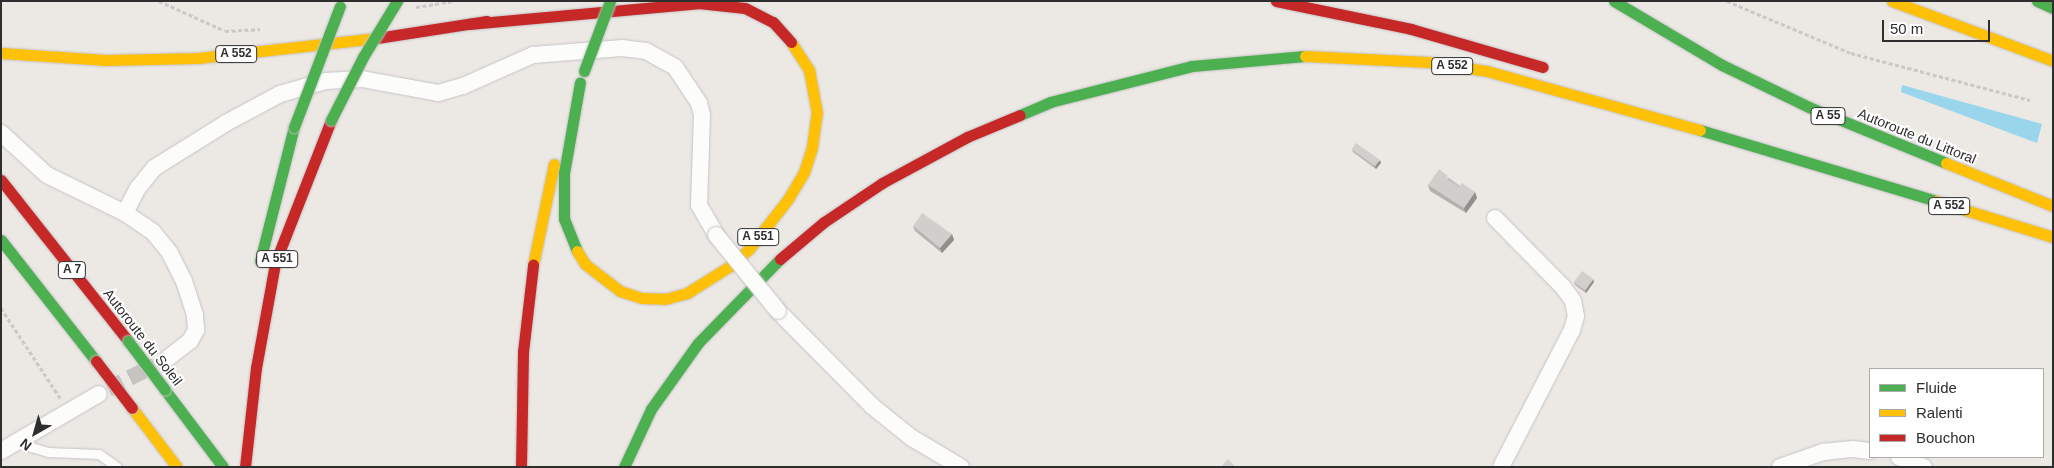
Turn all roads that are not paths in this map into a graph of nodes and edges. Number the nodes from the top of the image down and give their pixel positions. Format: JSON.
{"nodes":[{"id":1,"x":397,"y":1,"type":"edge"},
{"id":2,"x":602,"y":1,"type":"edge"},
{"id":3,"x":610,"y":1,"type":"edge"},
{"id":4,"x":1276,"y":1,"type":"edge"},
{"id":5,"x":1614,"y":1,"type":"edge"},
{"id":6,"x":1892,"y":1,"type":"edge"},
{"id":7,"x":2037,"y":1,"type":"edge"},
{"id":8,"x":341,"y":3,"type":"edge"},
{"id":9,"x":2053,"y":8,"type":"edge"},
{"id":10,"x":469,"y":24,"type":"junction"},
{"id":11,"x":1,"y":53,"type":"edge"},
{"id":12,"x":2053,"y":61,"type":"edge"},
{"id":13,"x":1554,"y":71,"type":"dead end"},
{"id":14,"x":582,"y":77,"type":"junction"},
{"id":15,"x":1629,"y":97,"type":"dead end"},
{"id":16,"x":1,"y":133,"type":"edge"},
{"id":17,"x":1846,"y":173,"type":"junction"},
{"id":18,"x":1,"y":180,"type":"edge"},
{"id":19,"x":2053,"y":206,"type":"edge"},
{"id":20,"x":125,"y":213,"type":"junction"},
{"id":21,"x":1495,"y":218,"type":"dead end"},
{"id":22,"x":2053,"y":237,"type":"edge"},
{"id":23,"x":1,"y":240,"type":"edge"},
{"id":24,"x":258,"y":270,"type":"dead end"},
{"id":25,"x":168,"y":358,"type":"tunnel mouth"},
{"id":26,"x":99,"y":394,"type":"tunnel mouth"},
{"id":27,"x":21,"y":439,"type":"junction"},
{"id":28,"x":235,"y":442,"type":"dead end"},
{"id":29,"x":1,"y":450,"type":"edge"},
{"id":30,"x":1869,"y":451,"type":"edge"},
{"id":31,"x":1901,"y":458,"type":"edge"},
{"id":32,"x":1918,"y":465,"type":"edge"},
{"id":33,"x":117,"y":467,"type":"edge"},
{"id":34,"x":177,"y":467,"type":"edge"},
{"id":35,"x":223,"y":467,"type":"edge"},
{"id":36,"x":236,"y":467,"type":"edge"},
{"id":37,"x":245,"y":467,"type":"edge"},
{"id":38,"x":521,"y":467,"type":"edge"},
{"id":39,"x":624,"y":467,"type":"edge"},
{"id":40,"x":961,"y":467,"type":"edge"},
{"id":41,"x":1500,"y":467,"type":"edge"},
{"id":42,"x":1780,"y":467,"type":"edge"}],
"edges":[{"from":1,"to":37,"type":"highway","number":"A 551","bridge":true},
{"from":2,"to":10,"type":"highway","number":"A 552"},
{"from":3,"to":14,"type":"highway","number":"A 551","bridge":true},
{"from":4,"to":13,"type":"highway","number":"A 552"},
{"from":5,"to":19,"type":"highway","name":"Autoroute du Littoral","number":"A 55"},
{"from":6,"to":12,"type":"highway"},
{"from":7,"to":9,"type":"highway"},
{"from":8,"to":24,"type":"highway","number":"A 551","bridge":true},
{"from":10,"to":11,"type":"highway","number":"A 552"},
{"from":10,"to":14,"type":"highway","number":"A 551"},
{"from":14,"to":38,"type":"highway","number":"A 551"},
{"from":15,"to":17,"type":"highway","number":"A 552"},
{"from":16,"to":20,"type":"street"},
{"from":17,"to":22,"type":"highway","number":"A 552"},
{"from":17,"to":39,"type":"highway","number":"A 552"},
{"from":18,"to":35,"type":"highway","name":"Autoroute du Soleil","number":"A 7","bridge":true},
{"from":20,"to":25,"type":"street"},
{"from":20,"to":40,"type":"street","bridge":true},
{"from":21,"to":41,"type":"street"},
{"from":23,"to":34,"type":"highway","number":"A 7","bridge":true},
{"from":26,"to":27,"type":"street"},
{"from":27,"to":29,"type":"street"},
{"from":27,"to":33,"type":"lane"},
{"from":28,"to":36,"type":"highway"},
{"from":30,"to":42,"type":"street"},
{"from":31,"to":32,"type":"street"}]}
